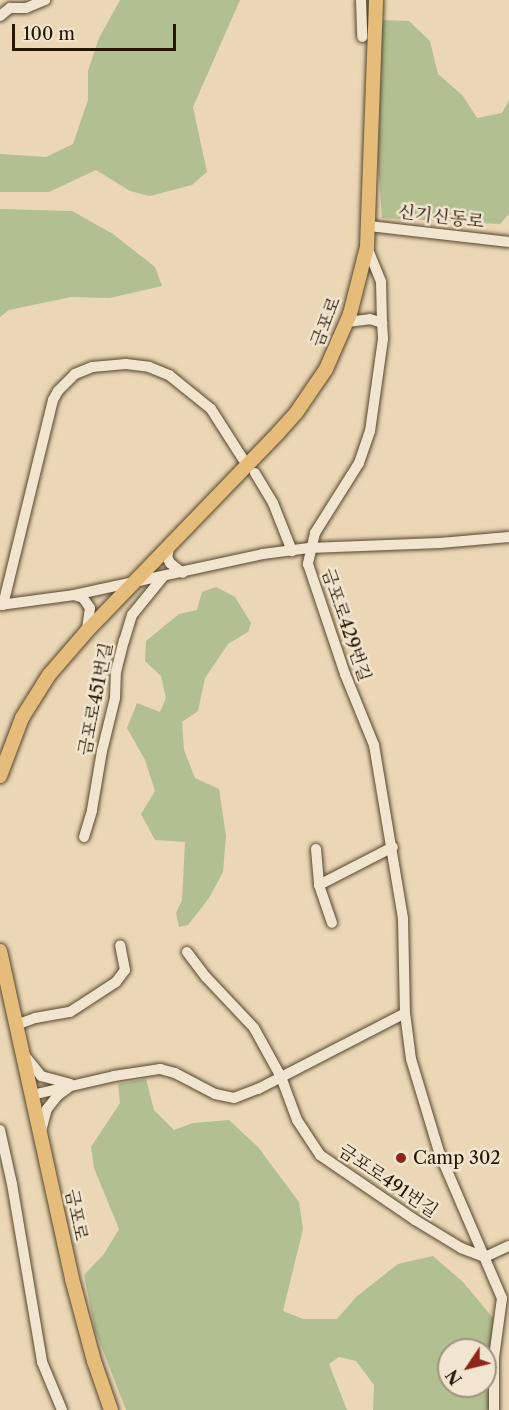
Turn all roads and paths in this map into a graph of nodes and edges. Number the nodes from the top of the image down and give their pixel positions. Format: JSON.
{"nodes":[{"id":1,"x":45,"y":0,"type":"edge"},
{"id":2,"x":361,"y":0,"type":"edge"},
{"id":3,"x":376,"y":0,"type":"edge"},
{"id":4,"x":0,"y":16,"type":"edge"},
{"id":5,"x":362,"y":37,"type":"dead end"},
{"id":6,"x":369,"y":226,"type":"junction"},
{"id":7,"x":509,"y":242,"type":"edge"},
{"id":8,"x":367,"y":247,"type":"junction"},
{"id":9,"x":347,"y":322,"type":"junction"},
{"id":10,"x":382,"y":323,"type":"junction"},
{"id":11,"x":243,"y":459,"type":"dead end"},
{"id":12,"x":255,"y":473,"type":"dead end"},
{"id":13,"x":509,"y":537,"type":"edge"},
{"id":14,"x":170,"y":545,"type":"junction"},
{"id":15,"x":309,"y":548,"type":"junction"},
{"id":16,"x":292,"y":551,"type":"junction"},
{"id":17,"x":183,"y":573,"type":"junction"},
{"id":18,"x":163,"y":577,"type":"junction"},
{"id":19,"x":134,"y":583,"type":"junction"},
{"id":20,"x":74,"y":595,"type":"junction"},
{"id":21,"x":2,"y":605,"type":"edge"},
{"id":22,"x":87,"y":631,"type":"junction"},
{"id":23,"x":0,"y":776,"type":"edge"},
{"id":24,"x":84,"y":837,"type":"dead end"},
{"id":25,"x":393,"y":847,"type":"junction"},
{"id":26,"x":316,"y":849,"type":"dead end"},
{"id":27,"x":319,"y":885,"type":"junction"},
{"id":28,"x":332,"y":923,"type":"dead end"},
{"id":29,"x":120,"y":945,"type":"dead end"},
{"id":30,"x":0,"y":951,"type":"edge"},
{"id":31,"x":187,"y":952,"type":"dead end"},
{"id":32,"x":405,"y":1013,"type":"junction"},
{"id":33,"x":16,"y":1025,"type":"junction"},
{"id":34,"x":22,"y":1051,"type":"junction"},
{"id":35,"x":280,"y":1077,"type":"junction"},
{"id":36,"x":74,"y":1085,"type":"junction"},
{"id":37,"x":32,"y":1095,"type":"junction"},
{"id":38,"x":0,"y":1130,"type":"edge"},
{"id":39,"x":40,"y":1134,"type":"junction"},
{"id":40,"x":509,"y":1246,"type":"edge"},
{"id":41,"x":485,"y":1257,"type":"junction"},
{"id":42,"x":62,"y":1410,"type":"edge"},
{"id":43,"x":111,"y":1410,"type":"edge"},
{"id":44,"x":494,"y":1410,"type":"edge"}],
"edges":[{"from":1,"to":4,"type":"street"},
{"from":2,"to":5,"type":"street"},
{"from":3,"to":6,"type":"main road","name":"금포로"},
{"from":6,"to":7,"type":"street","name":"신기신동로"},
{"from":6,"to":8,"type":"main road","name":"금포로"},
{"from":8,"to":9,"type":"main road","name":"금포로"},
{"from":8,"to":10,"type":"street","name":"금포로429번길"},
{"from":9,"to":10,"type":"street"},
{"from":9,"to":14,"type":"main road","name":"금포로"},
{"from":10,"to":15,"type":"street","name":"금포로429번길"},
{"from":11,"to":21,"type":"street"},
{"from":12,"to":16,"type":"street"},
{"from":13,"to":15,"type":"street"},
{"from":14,"to":17,"type":"street"},
{"from":14,"to":19,"type":"main road","name":"금포로"},
{"from":15,"to":16,"type":"street"},
{"from":15,"to":25,"type":"street","name":"금포로429번길"},
{"from":16,"to":17,"type":"street"},
{"from":17,"to":18,"type":"street"},
{"from":18,"to":19,"type":"street"},
{"from":18,"to":24,"type":"street","name":"금포로451번길"},
{"from":19,"to":20,"type":"street"},
{"from":19,"to":22,"type":"main road","name":"금포로"},
{"from":20,"to":21,"type":"street"},
{"from":20,"to":22,"type":"street"},
{"from":22,"to":23,"type":"main road","name":"금포로"},
{"from":25,"to":27,"type":"street"},
{"from":25,"to":32,"type":"street","name":"금포로429번길"},
{"from":26,"to":27,"type":"street"},
{"from":27,"to":28,"type":"street"},
{"from":29,"to":33,"type":"street"},
{"from":30,"to":33,"type":"main road","name":"금포로"},
{"from":31,"to":35,"type":"street","name":"금포로491번길"},
{"from":32,"to":35,"type":"street"},
{"from":32,"to":41,"type":"street","name":"금포로429번길"},
{"from":33,"to":34,"type":"main road","name":"금포로"},
{"from":34,"to":36,"type":"street"},
{"from":34,"to":37,"type":"main road","name":"금포로"},
{"from":35,"to":36,"type":"street"},
{"from":35,"to":41,"type":"street","name":"금포로491번길"},
{"from":36,"to":37,"type":"street"},
{"from":36,"to":39,"type":"street"},
{"from":37,"to":39,"type":"main road","name":"금포로"},
{"from":38,"to":42,"type":"street"},
{"from":39,"to":43,"type":"main road","name":"금포로"},
{"from":40,"to":41,"type":"street"},
{"from":41,"to":44,"type":"street","name":"금포로429번길"}]}
